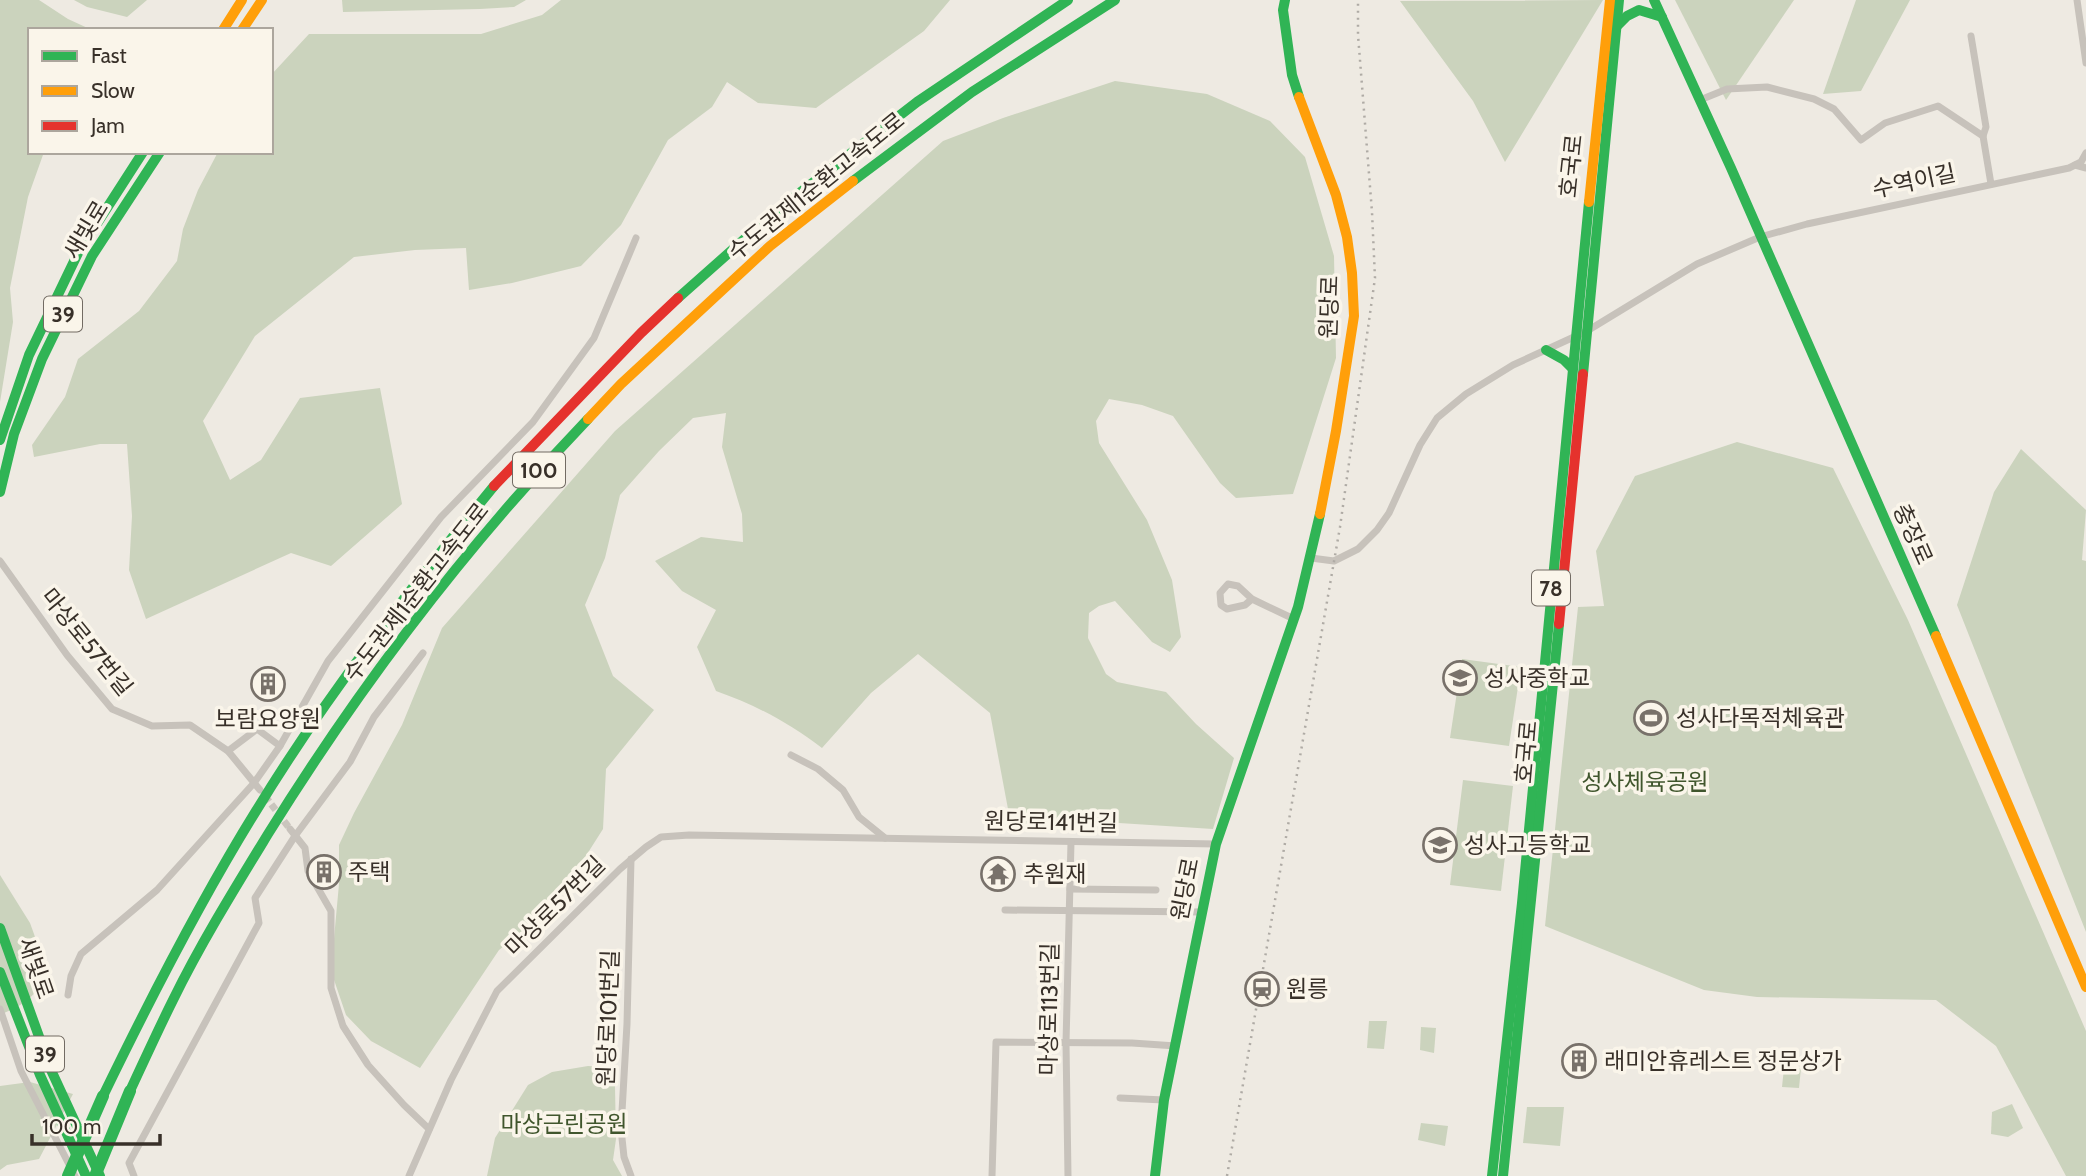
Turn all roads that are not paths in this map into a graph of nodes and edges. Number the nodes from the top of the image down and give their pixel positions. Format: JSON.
{"nodes":[{"id":1,"x":242,"y":0,"type":"edge"},
{"id":2,"x":262,"y":0,"type":"edge"},
{"id":3,"x":1068,"y":0,"type":"edge"},
{"id":4,"x":1115,"y":0,"type":"edge"},
{"id":5,"x":1285,"y":0,"type":"edge"},
{"id":6,"x":1610,"y":0,"type":"edge"},
{"id":7,"x":1619,"y":0,"type":"edge"},
{"id":8,"x":1654,"y":0,"type":"edge"},
{"id":9,"x":2077,"y":0,"type":"edge"},
{"id":10,"x":1662,"y":17,"type":"junction"},
{"id":11,"x":1616,"y":27,"type":"junction"},
{"id":12,"x":224,"y":28,"type":"edge"},
{"id":13,"x":243,"y":28,"type":"edge"},
{"id":14,"x":1971,"y":36,"type":"dead end"},
{"id":15,"x":2086,"y":62,"type":"edge"},
{"id":16,"x":1700,"y":100,"type":"junction"},
{"id":17,"x":1983,"y":136,"type":"junction"},
{"id":18,"x":2086,"y":153,"type":"edge"},
{"id":19,"x":142,"y":154,"type":"edge"},
{"id":20,"x":159,"y":154,"type":"edge"},
{"id":21,"x":2075,"y":165,"type":"junction"},
{"id":22,"x":2086,"y":168,"type":"edge"},
{"id":23,"x":1992,"y":184,"type":"junction"},
{"id":24,"x":1760,"y":237,"type":"junction"},
{"id":25,"x":636,"y":238,"type":"dead end"},
{"id":26,"x":1581,"y":334,"type":"junction"},
{"id":27,"x":1546,"y":350,"type":"junction"},
{"id":28,"x":1573,"y":368,"type":"junction"},
{"id":29,"x":0,"y":440,"type":"edge"},
{"id":30,"x":0,"y":492,"type":"edge"},
{"id":31,"x":1311,"y":558,"type":"junction"},
{"id":32,"x":0,"y":561,"type":"edge"},
{"id":33,"x":1252,"y":599,"type":"junction"},
{"id":34,"x":1294,"y":619,"type":"junction"},
{"id":35,"x":423,"y":653,"type":"dead end"},
{"id":36,"x":280,"y":746,"type":"junction"},
{"id":37,"x":228,"y":751,"type":"junction"},
{"id":38,"x":791,"y":755,"type":"dead end"},
{"id":39,"x":257,"y":786,"type":"junction"},
{"id":40,"x":292,"y":832,"type":"junction"},
{"id":41,"x":885,"y":839,"type":"junction"},
{"id":42,"x":1072,"y":842,"type":"junction"},
{"id":43,"x":1216,"y":844,"type":"junction"},
{"id":44,"x":631,"y":859,"type":"junction"},
{"id":45,"x":1070,"y":888,"type":"junction"},
{"id":46,"x":1156,"y":890,"type":"dead end"},
{"id":47,"x":1004,"y":910,"type":"dead end"},
{"id":48,"x":1069,"y":910,"type":"junction"},
{"id":49,"x":1202,"y":912,"type":"junction"},
{"id":50,"x":0,"y":928,"type":"edge"},
{"id":51,"x":0,"y":972,"type":"edge"},
{"id":52,"x":2086,"y":987,"type":"edge"},
{"id":53,"x":68,"y":995,"type":"dead end"},
{"id":54,"x":0,"y":1009,"type":"edge"},
{"id":55,"x":1066,"y":1043,"type":"junction"},
{"id":56,"x":1176,"y":1046,"type":"junction"},
{"id":57,"x":1120,"y":1098,"type":"dead end"},
{"id":58,"x":1164,"y":1100,"type":"junction"},
{"id":59,"x":429,"y":1129,"type":"junction"},
{"id":60,"x":68,"y":1176,"type":"edge"},
{"id":61,"x":75,"y":1176,"type":"edge"},
{"id":62,"x":86,"y":1176,"type":"edge"},
{"id":63,"x":97,"y":1176,"type":"edge"},
{"id":64,"x":134,"y":1176,"type":"edge"},
{"id":65,"x":409,"y":1176,"type":"edge"},
{"id":66,"x":631,"y":1176,"type":"edge"},
{"id":67,"x":992,"y":1176,"type":"edge"},
{"id":68,"x":1068,"y":1176,"type":"edge"},
{"id":69,"x":1155,"y":1176,"type":"edge"},
{"id":70,"x":1492,"y":1176,"type":"edge"},
{"id":71,"x":1503,"y":1176,"type":"edge"}],
"edges":[{"from":1,"to":12,"type":"main road"},
{"from":2,"to":13,"type":"main road"},
{"from":3,"to":60,"type":"main road","name":"수도권제1순환고속도로","number":"100","bridge":true},
{"from":4,"to":63,"type":"main road","name":"수도권제1순환고속도로","number":"100","bridge":true},
{"from":5,"to":31,"type":"main road","name":"원당로"},
{"from":6,"to":26,"type":"main road","name":"호국로","number":"78"},
{"from":7,"to":11,"type":"main road","name":"호국로","number":"78"},
{"from":8,"to":10,"type":"main road","name":"충장로"},
{"from":9,"to":15,"type":"street"},
{"from":10,"to":11,"type":"main road"},
{"from":10,"to":16,"type":"main road","name":"충장로"},
{"from":11,"to":26,"type":"main road","name":"호국로","number":"78"},
{"from":14,"to":17,"type":"street"},
{"from":16,"to":17,"type":"street"},
{"from":16,"to":24,"type":"main road","name":"충장로"},
{"from":17,"to":23,"type":"street"},
{"from":18,"to":21,"type":"street"},
{"from":19,"to":29,"type":"main road","name":"새빛로","number":"39"},
{"from":20,"to":30,"type":"main road","name":"새빛로","number":"39"},
{"from":21,"to":22,"type":"street","name":"수역이길"},
{"from":21,"to":23,"type":"street","name":"수역이길"},
{"from":23,"to":24,"type":"street","name":"수역이길"},
{"from":24,"to":26,"type":"street"},
{"from":24,"to":52,"type":"main road","name":"충장로"},
{"from":25,"to":36,"type":"street"},
{"from":26,"to":27,"type":"street"},
{"from":26,"to":28,"type":"main road","name":"호국로","number":"78"},
{"from":26,"to":71,"type":"main road","name":"호국로","number":"78"},
{"from":27,"to":28,"type":"main road"},
{"from":27,"to":31,"type":"street"},
{"from":28,"to":70,"type":"main road","name":"호국로","number":"78"},
{"from":31,"to":34,"type":"main road","name":"원당로"},
{"from":32,"to":37,"type":"street","name":"마상로57번길"},
{"from":33,"to":33,"type":"street"},
{"from":33,"to":34,"type":"street"},
{"from":34,"to":43,"type":"main road","name":"원당로"},
{"from":35,"to":40,"type":"street"},
{"from":36,"to":37,"type":"street"},
{"from":36,"to":39,"type":"street"},
{"from":37,"to":39,"type":"street","name":"마상로57번길"},
{"from":38,"to":41,"type":"street"},
{"from":39,"to":53,"type":"street"},
{"from":40,"to":59,"type":"street"},
{"from":40,"to":64,"type":"street"},
{"from":41,"to":42,"type":"street","name":"원당로141번길"},
{"from":41,"to":44,"type":"street","name":"원당로141번길"},
{"from":42,"to":43,"type":"street","name":"원당로141번길"},
{"from":42,"to":45,"type":"street","name":"마상로113번길"},
{"from":43,"to":49,"type":"main road","name":"원당로"},
{"from":44,"to":59,"type":"street","name":"마상로57번길"},
{"from":44,"to":66,"type":"street","name":"원당로101번길"},
{"from":45,"to":46,"type":"street"},
{"from":45,"to":48,"type":"street","name":"마상로113번길"},
{"from":47,"to":48,"type":"street"},
{"from":48,"to":49,"type":"street"},
{"from":48,"to":55,"type":"street","name":"마상로113번길"},
{"from":49,"to":56,"type":"main road","name":"원당로"},
{"from":50,"to":63,"type":"main road","name":"새빛로","number":"39"},
{"from":51,"to":62,"type":"main road","name":"새빛로","number":"39"},
{"from":54,"to":61,"type":"street"},
{"from":55,"to":56,"type":"street"},
{"from":55,"to":67,"type":"street"},
{"from":55,"to":68,"type":"street","name":"마상로113번길"},
{"from":56,"to":58,"type":"main road","name":"원당로"},
{"from":57,"to":58,"type":"street"},
{"from":58,"to":69,"type":"main road","name":"원당로"},
{"from":59,"to":65,"type":"street","name":"마상로57번길"}]}
